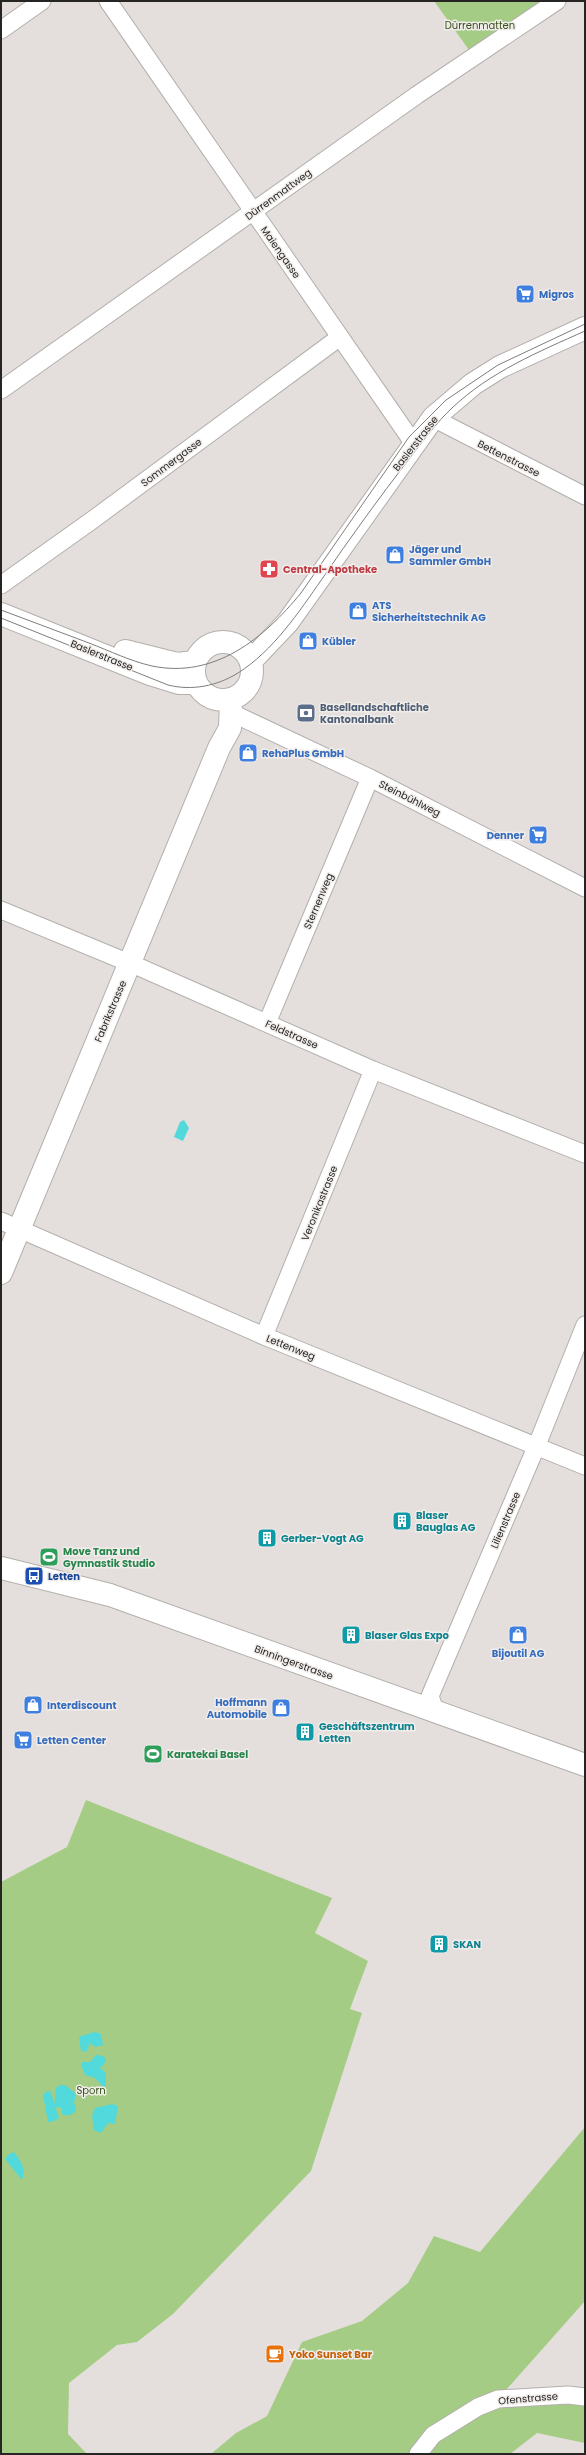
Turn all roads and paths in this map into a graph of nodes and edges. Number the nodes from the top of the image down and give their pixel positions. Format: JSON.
{"nodes":[{"id":1,"x":42,"y":1,"type":"edge"},
{"id":2,"x":108,"y":1,"type":"edge"},
{"id":3,"x":557,"y":1,"type":"edge"},
{"id":4,"x":1,"y":30,"type":"edge"},
{"id":5,"x":253,"y":212,"type":"junction"},
{"id":6,"x":585,"y":328,"type":"edge"},
{"id":7,"x":340,"y":337,"type":"junction"},
{"id":8,"x":1,"y":390,"type":"edge"},
{"id":9,"x":433,"y":418,"type":"junction"},
{"id":10,"x":414,"y":444,"type":"junction"},
{"id":11,"x":585,"y":496,"type":"edge"},
{"id":12,"x":1,"y":585,"type":"edge"},
{"id":13,"x":4,"y":615,"type":"edge"},
{"id":14,"x":245,"y":654,"type":"junction"},
{"id":15,"x":194,"y":662,"type":"junction"},
{"id":16,"x":196,"y":683,"type":"junction"},
{"id":17,"x":226,"y":704,"type":"junction"},
{"id":18,"x":370,"y":778,"type":"junction"},
{"id":19,"x":585,"y":888,"type":"edge"},
{"id":20,"x":1,"y":910,"type":"edge"},
{"id":21,"x":130,"y":963,"type":"junction"},
{"id":22,"x":267,"y":1023,"type":"junction"},
{"id":23,"x":373,"y":1070,"type":"junction"},
{"id":24,"x":585,"y":1154,"type":"edge"},
{"id":25,"x":10,"y":1225,"type":"edge"},
{"id":26,"x":1,"y":1273,"type":"edge"},
{"id":27,"x":585,"y":1325,"type":"edge"},
{"id":28,"x":264,"y":1336,"type":"junction"},
{"id":29,"x":537,"y":1445,"type":"junction"},
{"id":30,"x":585,"y":1466,"type":"edge"},
{"id":31,"x":1,"y":1568,"type":"edge"},
{"id":32,"x":436,"y":1714,"type":"junction"},
{"id":33,"x":585,"y":1765,"type":"edge"},
{"id":34,"x":585,"y":2397,"type":"edge"},
{"id":35,"x":418,"y":2454,"type":"edge"}],
"edges":[{"from":1,"to":4,"type":"street"},
{"from":2,"to":5,"type":"street","name":"Maiengasse"},
{"from":3,"to":5,"type":"street","name":"Dürrenmattweg"},
{"from":5,"to":7,"type":"street","name":"Maiengasse"},
{"from":5,"to":8,"type":"street","name":"Dürrenmattweg"},
{"from":6,"to":9,"type":"street","name":"Baslerstrasse"},
{"from":7,"to":10,"type":"street","name":"Maiengasse"},
{"from":7,"to":12,"type":"street","name":"Sommergasse"},
{"from":9,"to":10,"type":"street","name":"Baslerstrasse"},
{"from":9,"to":11,"type":"street","name":"Bettenstrasse"},
{"from":10,"to":14,"type":"street","name":"Baslerstrasse"},
{"from":13,"to":15,"type":"street","name":"Baslerstrasse"},
{"from":13,"to":16,"type":"street","name":"Baslerstrasse"},
{"from":14,"to":15,"type":"street"},
{"from":14,"to":17,"type":"street"},
{"from":15,"to":16,"type":"street"},
{"from":16,"to":17,"type":"street"},
{"from":17,"to":18,"type":"street","name":"Steinbühlweg"},
{"from":17,"to":21,"type":"street","name":"Fabrikstrasse"},
{"from":18,"to":19,"type":"street","name":"Steinbühlweg"},
{"from":18,"to":22,"type":"street","name":"Sternenweg"},
{"from":20,"to":21,"type":"street","name":"Feldstrasse"},
{"from":21,"to":22,"type":"street","name":"Feldstrasse"},
{"from":21,"to":25,"type":"street","name":"Fabrikstrasse"},
{"from":22,"to":23,"type":"street","name":"Feldstrasse"},
{"from":23,"to":24,"type":"street","name":"Feldstrasse"},
{"from":23,"to":28,"type":"street","name":"Veronikastrasse"},
{"from":25,"to":26,"type":"street","name":"Fabrikstrasse"},
{"from":25,"to":28,"type":"street","name":"Lettenweg"},
{"from":27,"to":29,"type":"street","name":"Lilienstrasse"},
{"from":28,"to":29,"type":"street","name":"Lettenweg"},
{"from":29,"to":30,"type":"street","name":"Lettenweg"},
{"from":29,"to":32,"type":"street","name":"Lilienstrasse"},
{"from":31,"to":32,"type":"street","name":"Binningerstrasse"},
{"from":32,"to":33,"type":"street","name":"Binningerstrasse"},
{"from":34,"to":35,"type":"street","name":"Ofenstrasse"}]}
